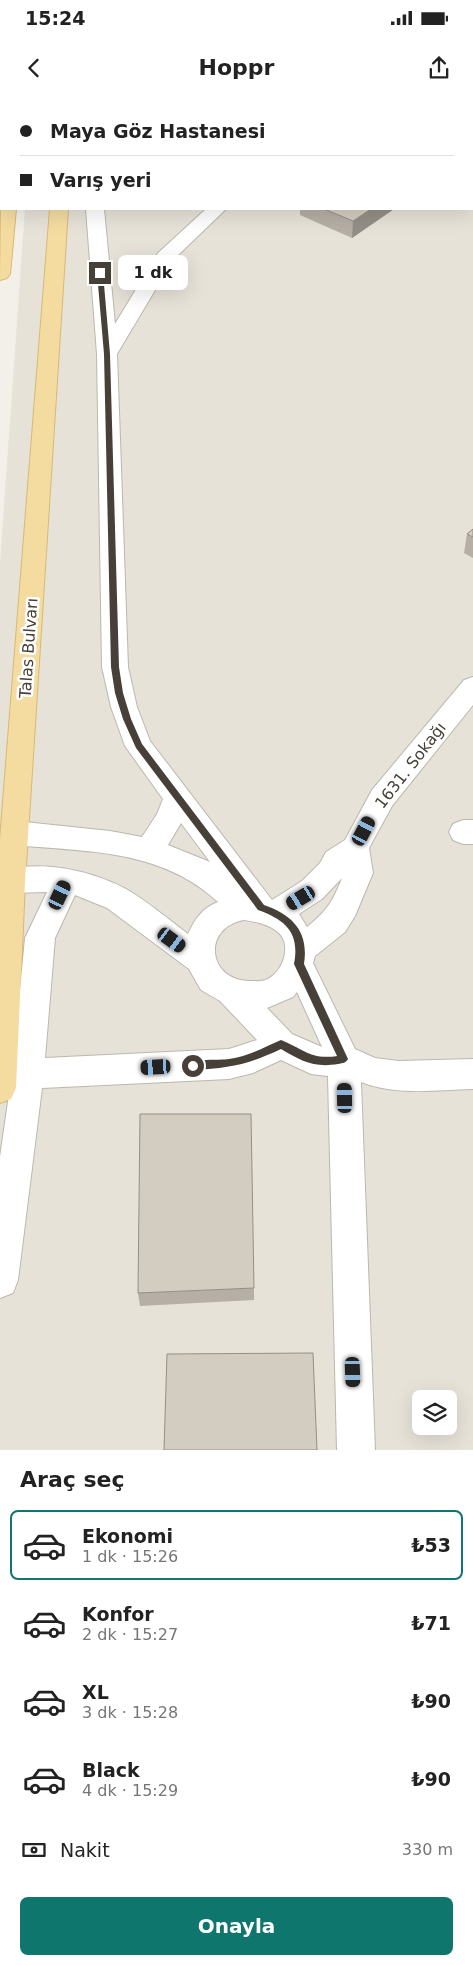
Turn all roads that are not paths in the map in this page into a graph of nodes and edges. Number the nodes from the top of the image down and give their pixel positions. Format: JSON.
{"nodes":[{"id":1,"x":7,"y":210,"type":"edge"},
{"id":2,"x":59,"y":210,"type":"edge"},
{"id":3,"x":95,"y":210,"type":"edge"},
{"id":4,"x":216,"y":210,"type":"edge"},
{"id":5,"x":0,"y":274,"type":"edge"},
{"id":6,"x":107,"y":354,"type":"junction"},
{"id":7,"x":473,"y":686,"type":"edge"},
{"id":8,"x":177,"y":798,"type":"junction"},
{"id":9,"x":15,"y":833,"type":"junction"},
{"id":10,"x":355,"y":848,"type":"junction"},
{"id":11,"x":149,"y":851,"type":"junction"},
{"id":12,"x":10,"y":881,"type":"junction"},
{"id":13,"x":67,"y":881,"type":"junction"},
{"id":14,"x":260,"y":909,"type":"junction"},
{"id":15,"x":300,"y":957,"type":"junction"},
{"id":16,"x":200,"y":960,"type":"junction"},
{"id":17,"x":230,"y":992,"type":"junction"},
{"id":18,"x":281,"y":1044,"type":"junction"},
{"id":19,"x":344,"y":1059,"type":"junction"},
{"id":20,"x":28,"y":1074,"type":"junction"},
{"id":21,"x":473,"y":1074,"type":"edge"},
{"id":22,"x":0,"y":1088,"type":"edge"},
{"id":23,"x":0,"y":1280,"type":"edge"},
{"id":24,"x":356,"y":1450,"type":"edge"}],
"edges":[{"from":1,"to":5,"type":"main road"},
{"from":2,"to":9,"type":"main road","name":"Talas Bulvarı"},
{"from":3,"to":6,"type":"street"},
{"from":4,"to":6,"type":"street"},
{"from":6,"to":8,"type":"street"},
{"from":7,"to":10,"type":"street","name":"1631. Sokağı"},
{"from":8,"to":11,"type":"street"},
{"from":8,"to":14,"type":"street"},
{"from":9,"to":11,"type":"street"},
{"from":9,"to":12,"type":"main road","name":"Talas Bulvarı"},
{"from":10,"to":14,"type":"street","name":"1631. Sokağı"},
{"from":10,"to":15,"type":"street"},
{"from":11,"to":14,"type":"street"},
{"from":12,"to":13,"type":"street"},
{"from":12,"to":22,"type":"main road","name":"Talas Bulvarı"},
{"from":13,"to":16,"type":"street"},
{"from":13,"to":20,"type":"street"},
{"from":14,"to":15,"type":"street"},
{"from":14,"to":16,"type":"street"},
{"from":15,"to":17,"type":"street"},
{"from":15,"to":19,"type":"street"},
{"from":16,"to":17,"type":"street"},
{"from":17,"to":18,"type":"street"},
{"from":18,"to":19,"type":"street"},
{"from":18,"to":20,"type":"street"},
{"from":19,"to":21,"type":"street"},
{"from":19,"to":24,"type":"street"},
{"from":20,"to":23,"type":"street"}]}
